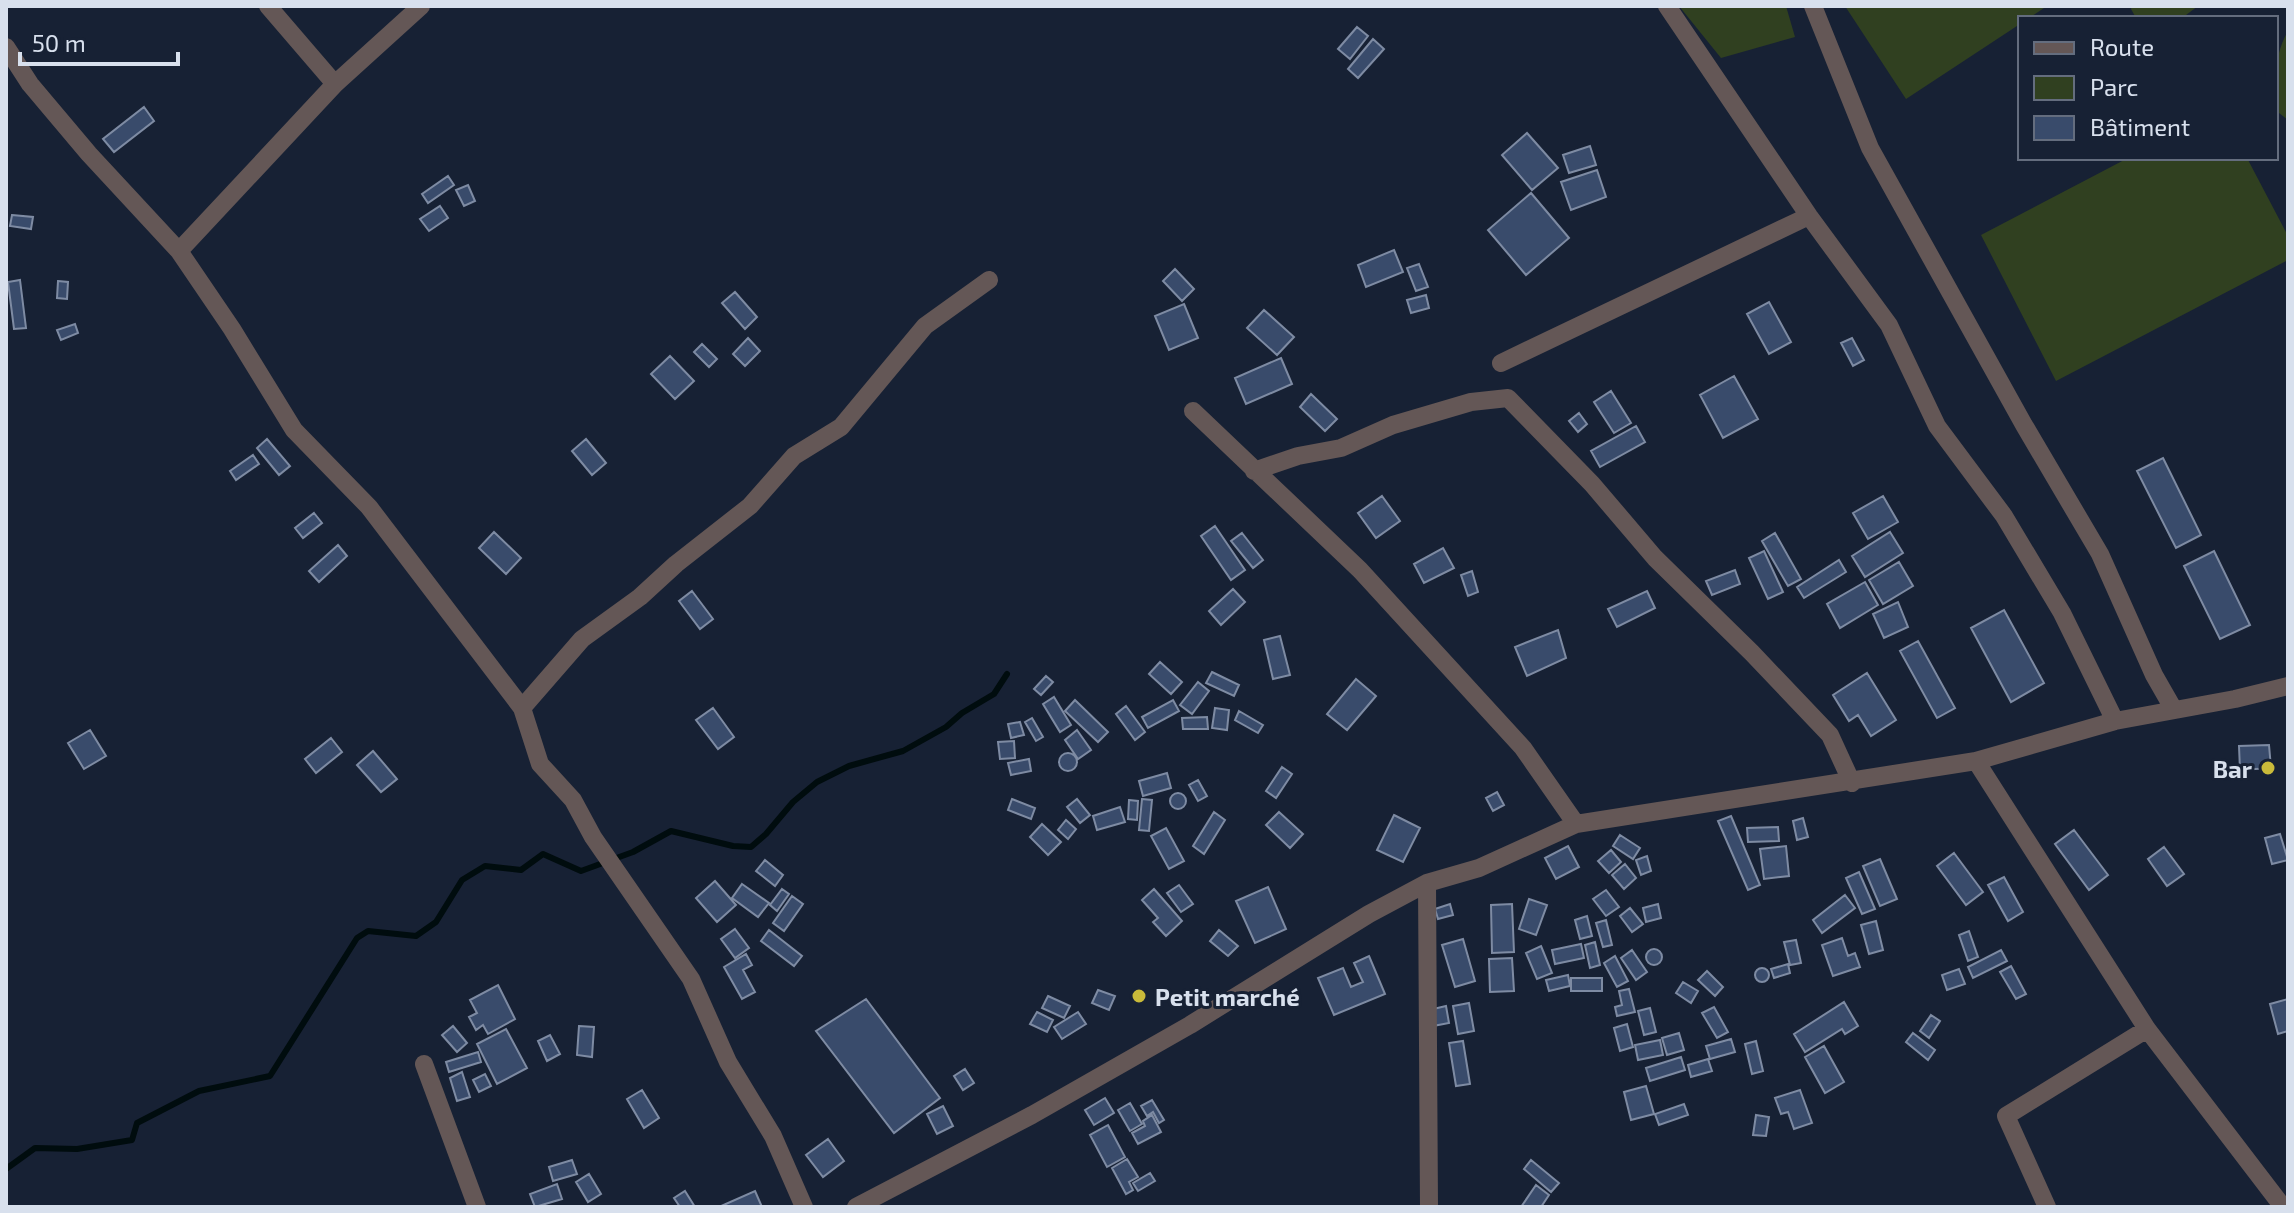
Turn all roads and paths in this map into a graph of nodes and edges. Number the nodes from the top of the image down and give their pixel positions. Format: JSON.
{"nodes":[{"id":1,"x":268,"y":6,"type":"edge"},
{"id":2,"x":421,"y":6,"type":"edge"},
{"id":3,"x":1667,"y":6,"type":"edge"},
{"id":4,"x":1813,"y":6,"type":"edge"},
{"id":5,"x":6,"y":47,"type":"edge"},
{"id":6,"x":335,"y":84,"type":"junction"},
{"id":7,"x":1809,"y":216,"type":"junction"},
{"id":8,"x":179,"y":251,"type":"junction"},
{"id":9,"x":989,"y":280,"type":"dead end"},
{"id":10,"x":1501,"y":363,"type":"dead end"},
{"id":11,"x":1193,"y":411,"type":"dead end"},
{"id":12,"x":1254,"y":471,"type":"junction"},
{"id":13,"x":2288,"y":686,"type":"edge"},
{"id":14,"x":522,"y":708,"type":"junction"},
{"id":15,"x":2174,"y":710,"type":"junction"},
{"id":16,"x":2115,"y":721,"type":"junction"},
{"id":17,"x":1976,"y":761,"type":"junction"},
{"id":18,"x":1852,"y":783,"type":"junction"},
{"id":19,"x":1576,"y":824,"type":"junction"},
{"id":20,"x":1427,"y":883,"type":"junction"},
{"id":21,"x":2147,"y":1029,"type":"junction"},
{"id":22,"x":424,"y":1064,"type":"dead end"},
{"id":23,"x":477,"y":1207,"type":"edge"},
{"id":24,"x":804,"y":1207,"type":"edge"},
{"id":25,"x":856,"y":1207,"type":"edge"},
{"id":26,"x":1429,"y":1207,"type":"edge"},
{"id":27,"x":2047,"y":1207,"type":"edge"},
{"id":28,"x":2283,"y":1207,"type":"edge"}],
"edges":[{"from":1,"to":6,"type":"street"},
{"from":2,"to":6,"type":"street"},
{"from":3,"to":7,"type":"street"},
{"from":4,"to":15,"type":"street"},
{"from":5,"to":8,"type":"street"},
{"from":6,"to":8,"type":"street"},
{"from":7,"to":10,"type":"street"},
{"from":7,"to":16,"type":"street"},
{"from":8,"to":14,"type":"street"},
{"from":9,"to":14,"type":"street"},
{"from":11,"to":12,"type":"street"},
{"from":12,"to":18,"type":"street"},
{"from":12,"to":19,"type":"street"},
{"from":13,"to":15,"type":"street"},
{"from":14,"to":24,"type":"street"},
{"from":15,"to":16,"type":"street"},
{"from":16,"to":17,"type":"street"},
{"from":17,"to":18,"type":"street"},
{"from":17,"to":21,"type":"street"},
{"from":18,"to":19,"type":"street"},
{"from":19,"to":20,"type":"street"},
{"from":20,"to":25,"type":"street"},
{"from":20,"to":26,"type":"street"},
{"from":21,"to":27,"type":"street"},
{"from":21,"to":28,"type":"street"},
{"from":22,"to":23,"type":"street"}]}
